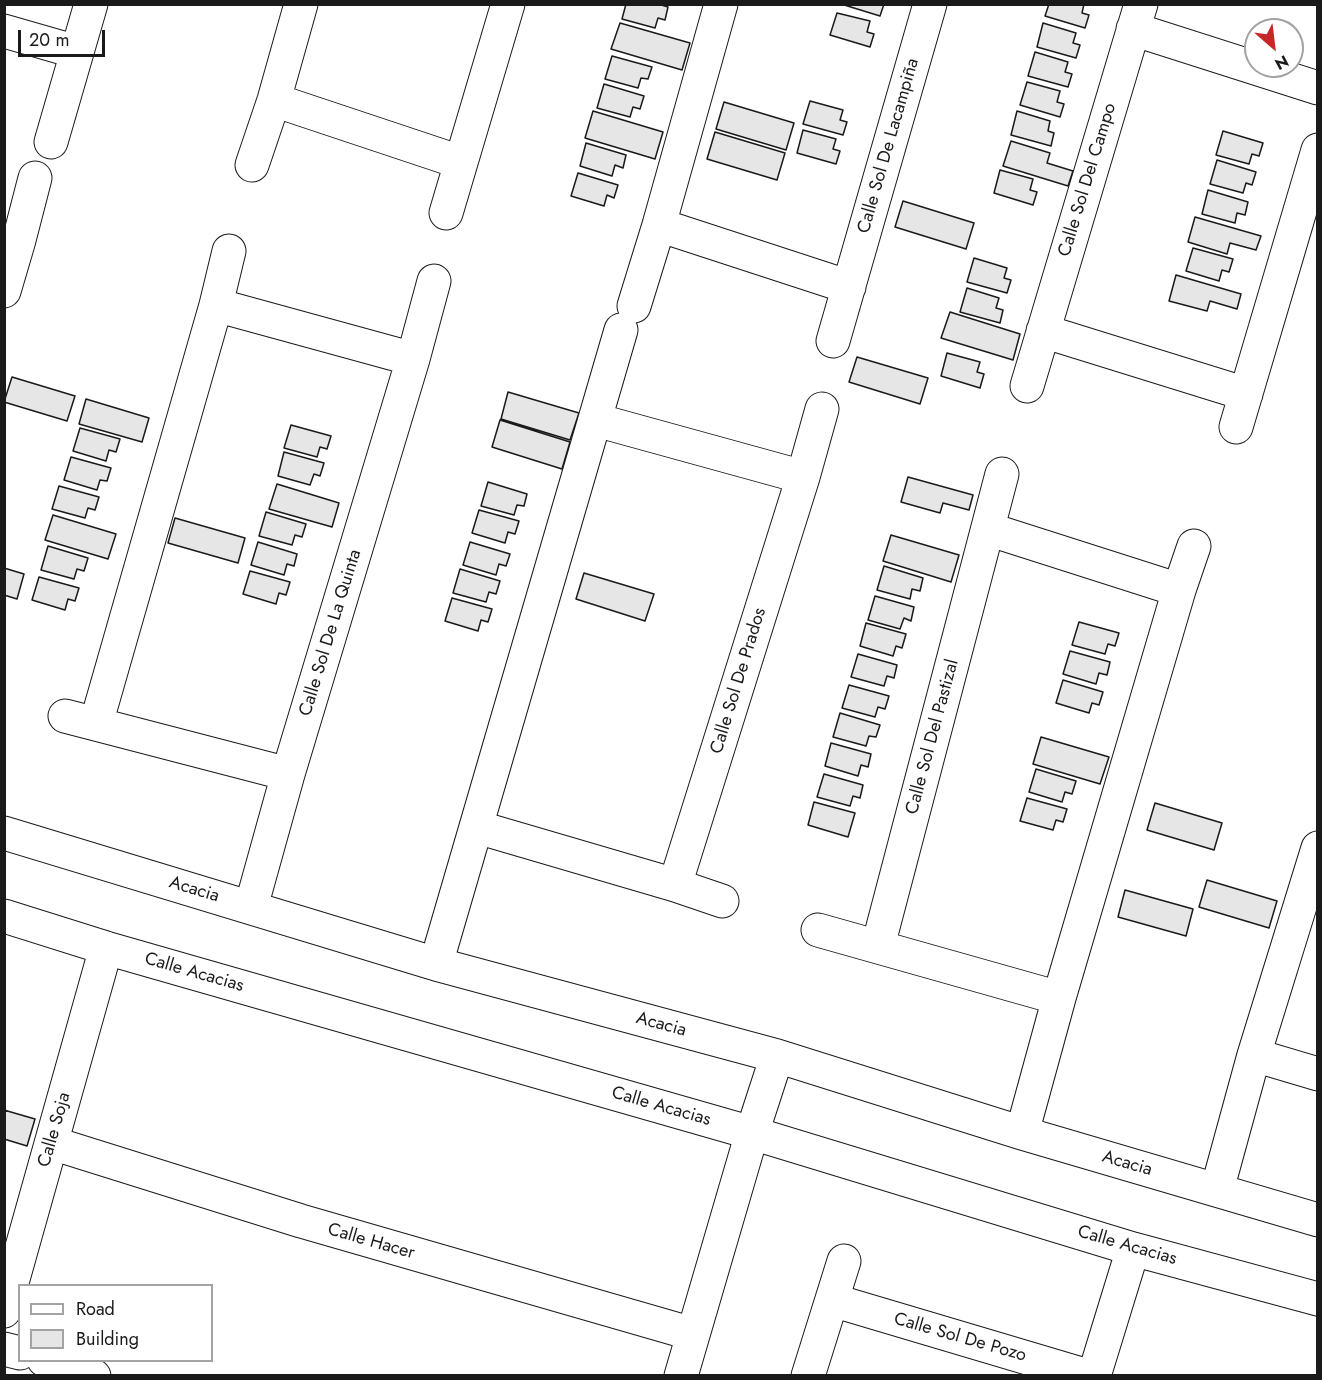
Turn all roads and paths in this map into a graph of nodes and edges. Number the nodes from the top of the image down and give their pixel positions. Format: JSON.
{"nodes":[{"id":1,"x":91,"y":4,"type":"edge"},
{"id":2,"x":301,"y":4,"type":"edge"},
{"id":3,"x":508,"y":4,"type":"edge"},
{"id":4,"x":721,"y":4,"type":"edge"},
{"id":5,"x":930,"y":4,"type":"edge"},
{"id":6,"x":1137,"y":17,"type":"edge"},
{"id":7,"x":4,"y":31,"type":"edge"},
{"id":8,"x":78,"y":52,"type":"junction"},
{"id":9,"x":1317,"y":88,"type":"edge"},
{"id":10,"x":274,"y":100,"type":"junction"},
{"id":11,"x":51,"y":142,"type":"dead end"},
{"id":12,"x":1317,"y":150,"type":"edge"},
{"id":13,"x":460,"y":162,"type":"junction"},
{"id":14,"x":252,"y":165,"type":"dead end"},
{"id":15,"x":35,"y":178,"type":"dead end"},
{"id":16,"x":446,"y":213,"type":"dead end"},
{"id":17,"x":658,"y":225,"type":"junction"},
{"id":18,"x":12,"y":238,"type":"edge"},
{"id":19,"x":229,"y":251,"type":"dead end"},
{"id":20,"x":434,"y":281,"type":"dead end"},
{"id":21,"x":849,"y":287,"type":"junction"},
{"id":22,"x":4,"y":291,"type":"edge"},
{"id":23,"x":216,"y":305,"type":"junction"},
{"id":24,"x":1043,"y":332,"type":"junction"},
{"id":25,"x":833,"y":341,"type":"dead end"},
{"id":26,"x":413,"y":359,"type":"junction"},
{"id":27,"x":1027,"y":386,"type":"dead end"},
{"id":28,"x":1246,"y":394,"type":"junction"},
{"id":29,"x":822,"y":409,"type":"dead end"},
{"id":30,"x":596,"y":420,"type":"junction"},
{"id":31,"x":1236,"y":427,"type":"dead end"},
{"id":32,"x":1002,"y":474,"type":"dead end"},
{"id":33,"x":803,"y":477,"type":"junction"},
{"id":34,"x":988,"y":529,"type":"junction"},
{"id":35,"x":1194,"y":546,"type":"dead end"},
{"id":36,"x":1179,"y":590,"type":"junction"},
{"id":37,"x":65,"y":716,"type":"dead end"},
{"id":38,"x":96,"y":724,"type":"junction"},
{"id":39,"x":288,"y":774,"type":"junction"},
{"id":40,"x":477,"y":827,"type":"junction"},
{"id":41,"x":4,"y":833,"type":"edge"},
{"id":42,"x":1317,"y":848,"type":"edge"},
{"id":43,"x":675,"y":885,"type":"junction"},
{"id":44,"x":722,"y":901,"type":"dead end"},
{"id":45,"x":251,"y":908,"type":"junction"},
{"id":46,"x":4,"y":916,"type":"edge"},
{"id":47,"x":818,"y":930,"type":"dead end"},
{"id":48,"x":878,"y":946,"type":"junction"},
{"id":49,"x":106,"y":948,"type":"junction"},
{"id":50,"x":436,"y":964,"type":"junction"},
{"id":51,"x":1059,"y":998,"type":"junction"},
{"id":52,"x":1254,"y":1055,"type":"junction"},
{"id":53,"x":777,"y":1056,"type":"junction"},
{"id":54,"x":1317,"y":1074,"type":"edge"},
{"id":55,"x":752,"y":1133,"type":"junction"},
{"id":56,"x":1022,"y":1133,"type":"junction"},
{"id":57,"x":52,"y":1143,"type":"junction"},
{"id":58,"x":1217,"y":1190,"type":"junction"},
{"id":59,"x":1317,"y":1220,"type":"edge"},
{"id":60,"x":1133,"y":1249,"type":"junction"},
{"id":61,"x":844,"y":1261,"type":"dead end"},
{"id":62,"x":1317,"y":1299,"type":"edge"},
{"id":63,"x":832,"y":1300,"type":"junction"},
{"id":64,"x":4,"y":1311,"type":"edge"},
{"id":65,"x":693,"y":1334,"type":"junction"},
{"id":66,"x":50,"y":1362,"type":"edge"},
{"id":67,"x":94,"y":1376,"type":"edge"},
{"id":68,"x":681,"y":1376,"type":"edge"},
{"id":69,"x":808,"y":1376,"type":"edge"},
{"id":70,"x":1088,"y":1376,"type":"edge"},
{"id":71,"x":1094,"y":1376,"type":"edge"}],
"edges":[{"from":1,"to":8,"type":"street"},
{"from":2,"to":10,"type":"street"},
{"from":3,"to":13,"type":"street"},
{"from":4,"to":17,"type":"street"},
{"from":5,"to":21,"type":"street","name":"Calle Sol De Lacampiña"},
{"from":6,"to":9,"type":"street","name":"Calle Sol Del Campo"},
{"from":6,"to":24,"type":"street","name":"Calle Sol Del Campo"},
{"from":7,"to":8,"type":"street"},
{"from":8,"to":11,"type":"street"},
{"from":10,"to":13,"type":"street"},
{"from":10,"to":14,"type":"street"},
{"from":12,"to":28,"type":"street"},
{"from":13,"to":16,"type":"street"},
{"from":15,"to":18,"type":"street"},
{"from":17,"to":21,"type":"street"},
{"from":17,"to":30,"type":"street"},
{"from":18,"to":22,"type":"street"},
{"from":19,"to":23,"type":"street"},
{"from":20,"to":26,"type":"street","name":"Calle Sol De La Quinta"},
{"from":21,"to":25,"type":"street","name":"Calle Sol De Lacampiña"},
{"from":23,"to":26,"type":"street"},
{"from":23,"to":38,"type":"street"},
{"from":24,"to":27,"type":"street","name":"Calle Sol Del Campo"},
{"from":24,"to":28,"type":"street"},
{"from":26,"to":39,"type":"street","name":"Calle Sol De La Quinta"},
{"from":28,"to":31,"type":"street"},
{"from":29,"to":33,"type":"street","name":"Calle Sol De Prados"},
{"from":30,"to":33,"type":"street"},
{"from":30,"to":40,"type":"street"},
{"from":32,"to":34,"type":"street","name":"Calle Sol Del Pastizal"},
{"from":33,"to":43,"type":"street","name":"Calle Sol De Prados"},
{"from":34,"to":36,"type":"street"},
{"from":34,"to":48,"type":"street","name":"Calle Sol Del Pastizal"},
{"from":35,"to":36,"type":"street"},
{"from":36,"to":51,"type":"street"},
{"from":37,"to":38,"type":"street"},
{"from":38,"to":39,"type":"street"},
{"from":39,"to":45,"type":"street","name":"Calle Sol De La Quinta"},
{"from":40,"to":43,"type":"street"},
{"from":40,"to":50,"type":"street"},
{"from":41,"to":45,"type":"street","name":"Acacia"},
{"from":42,"to":52,"type":"street"},
{"from":43,"to":44,"type":"street"},
{"from":45,"to":50,"type":"street","name":"Acacia"},
{"from":46,"to":49,"type":"street","name":"Calle Acacias"},
{"from":47,"to":48,"type":"street"},
{"from":48,"to":51,"type":"street"},
{"from":49,"to":55,"type":"street","name":"Calle Acacias"},
{"from":49,"to":57,"type":"street","name":"Calle Soja"},
{"from":50,"to":53,"type":"street","name":"Acacia"},
{"from":51,"to":56,"type":"street"},
{"from":52,"to":54,"type":"street"},
{"from":52,"to":58,"type":"street"},
{"from":53,"to":55,"type":"street"},
{"from":53,"to":56,"type":"street","name":"Acacia"},
{"from":55,"to":60,"type":"street","name":"Calle Acacias"},
{"from":55,"to":65,"type":"street"},
{"from":56,"to":58,"type":"street","name":"Acacia"},
{"from":57,"to":64,"type":"street","name":"Calle Soja"},
{"from":57,"to":65,"type":"street","name":"Calle Hacer"},
{"from":58,"to":59,"type":"street","name":"Acacia"},
{"from":60,"to":62,"type":"street","name":"Calle Acacias"},
{"from":60,"to":71,"type":"street"},
{"from":61,"to":63,"type":"street"},
{"from":63,"to":69,"type":"street"},
{"from":63,"to":70,"type":"street","name":"Calle Sol De Pozo"},
{"from":65,"to":68,"type":"street"},
{"from":66,"to":67,"type":"street"}]}
